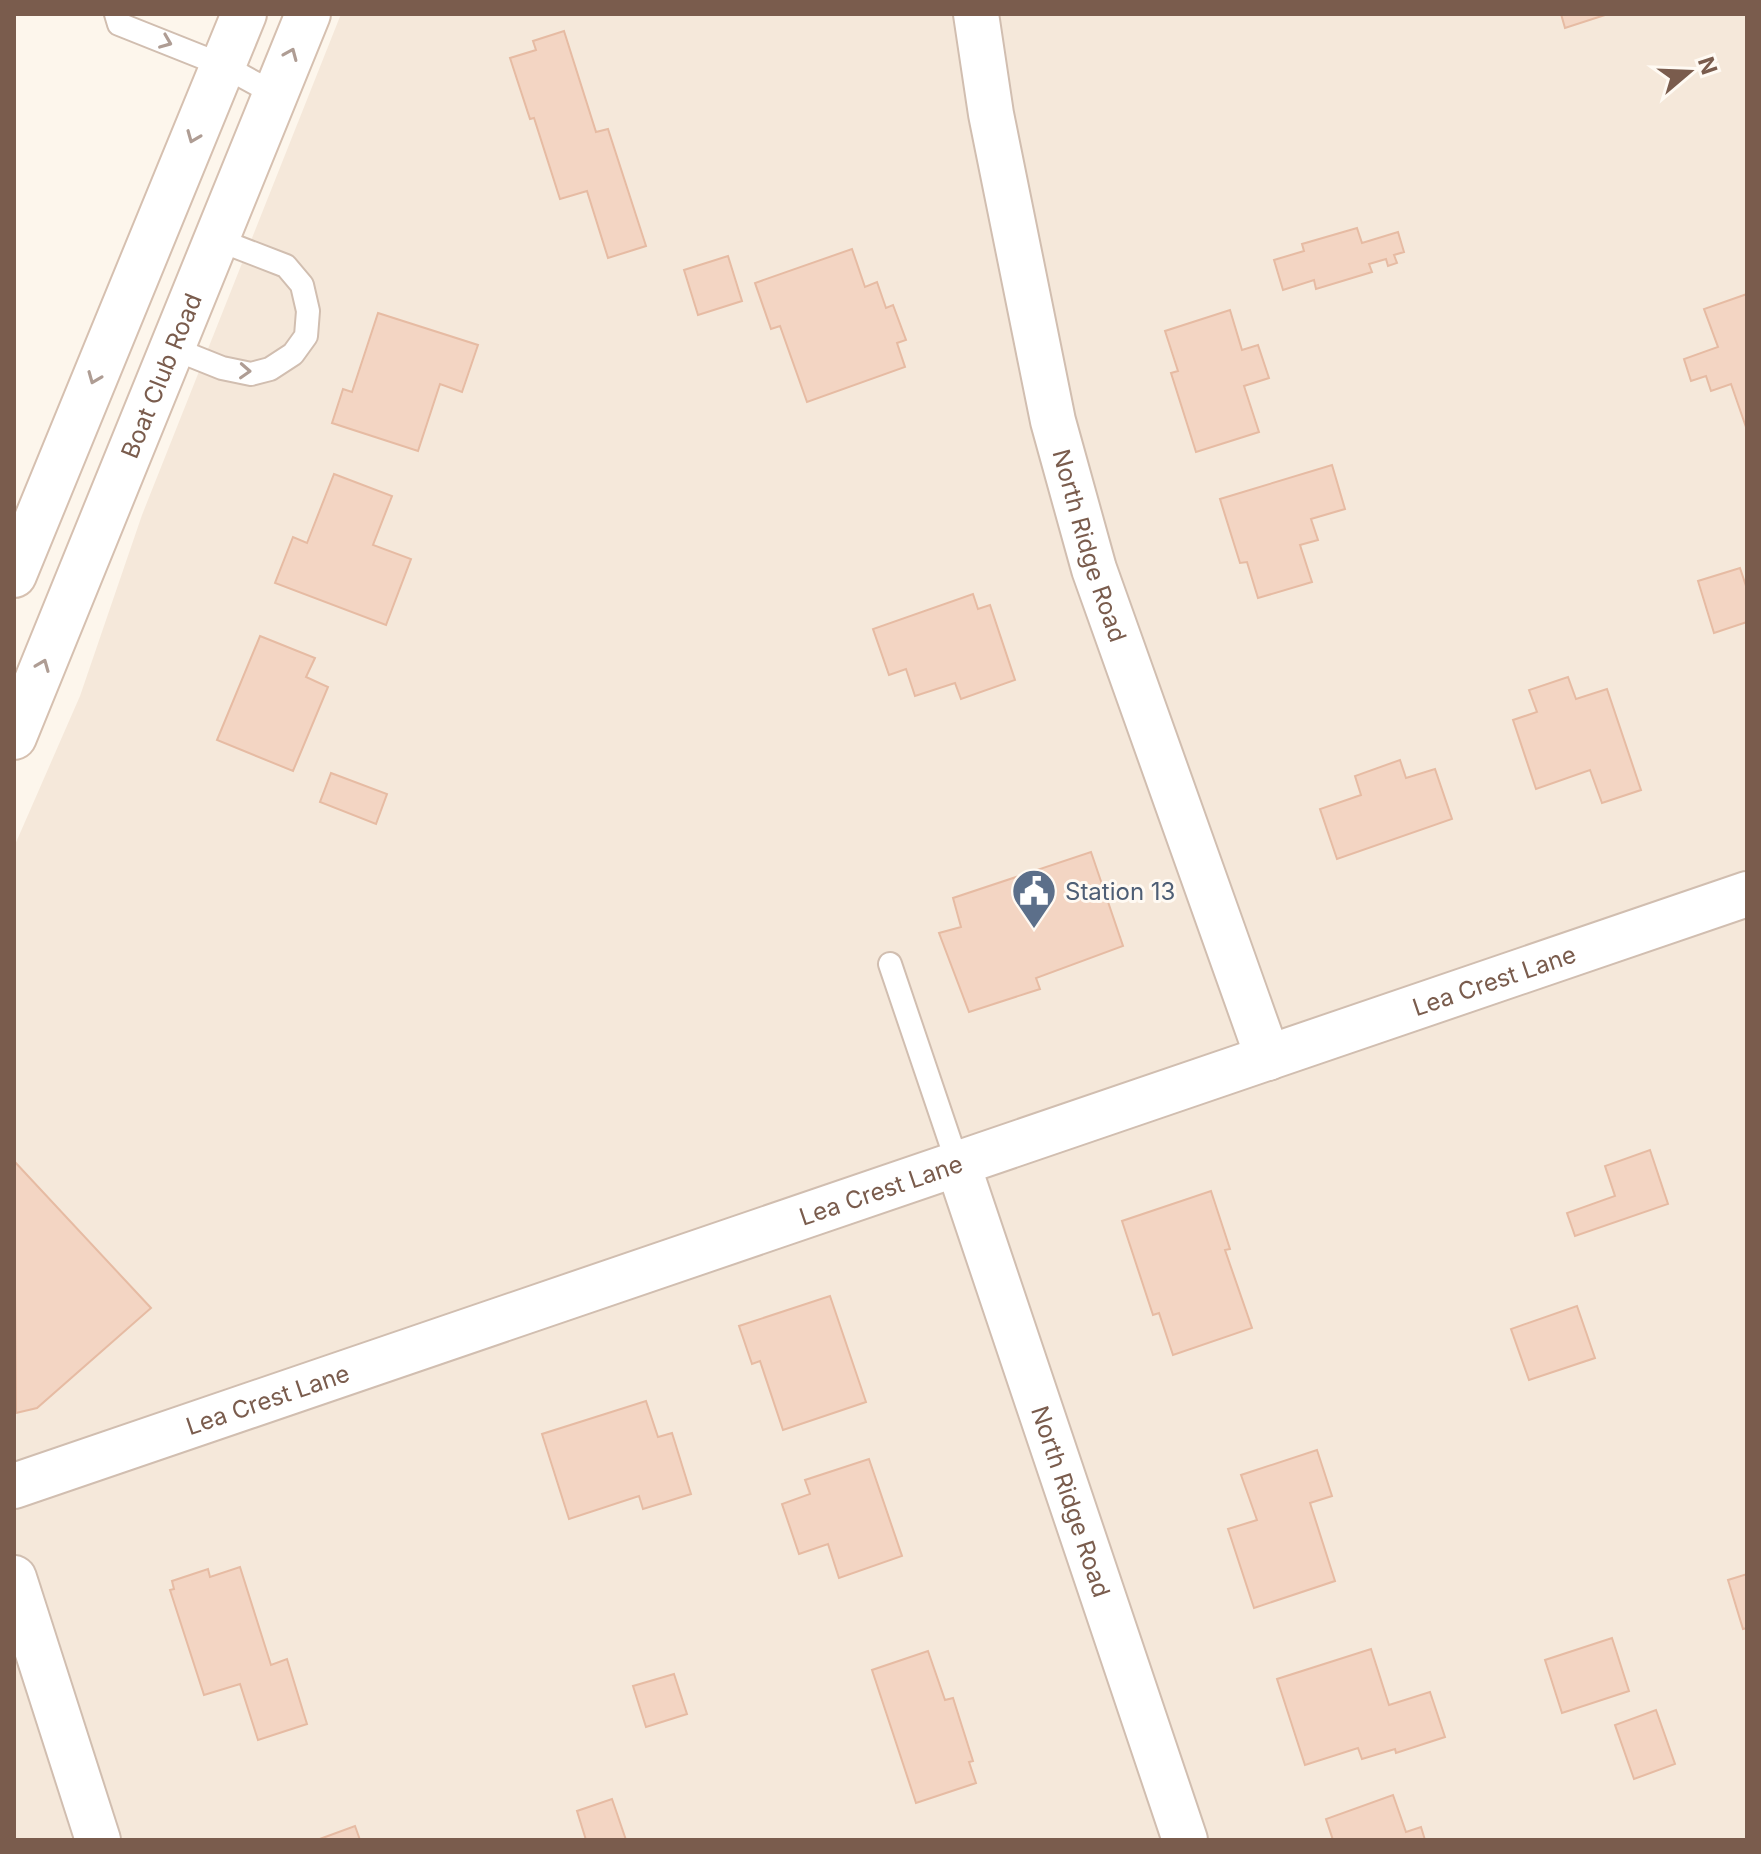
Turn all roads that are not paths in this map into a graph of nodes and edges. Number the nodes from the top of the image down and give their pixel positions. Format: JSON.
{"nodes":[{"id":1,"x":116,"y":14,"type":"edge"},
{"id":2,"x":244,"y":14,"type":"edge"},
{"id":3,"x":308,"y":14,"type":"edge"},
{"id":4,"x":976,"y":14,"type":"edge"},
{"id":5,"x":222,"y":65,"type":"junction"},
{"id":6,"x":275,"y":94,"type":"junction"},
{"id":7,"x":216,"y":239,"type":"junction"},
{"id":8,"x":172,"y":348,"type":"junction"},
{"id":9,"x":14,"y":575,"type":"edge"},
{"id":10,"x":14,"y":737,"type":"edge"},
{"id":11,"x":1747,"y":894,"type":"edge"},
{"id":12,"x":890,"y":964,"type":"dead end"},
{"id":13,"x":1268,"y":1058,"type":"junction"},
{"id":14,"x":957,"y":1162,"type":"junction"},
{"id":15,"x":14,"y":1486,"type":"edge"},
{"id":16,"x":14,"y":1578,"type":"edge"},
{"id":17,"x":98,"y":1840,"type":"edge"},
{"id":18,"x":1185,"y":1840,"type":"edge"}],
"edges":[{"from":1,"to":5,"type":"lane","one_way":true},
{"from":2,"to":5,"type":"street"},
{"from":6,"to":3,"type":"street","name":"Boat Club Road","one_way":true},
{"from":4,"to":13,"type":"street","name":"North Ridge Road"},
{"from":5,"to":6,"type":"lane"},
{"from":5,"to":9,"type":"street","one_way":true},
{"from":6,"to":7,"type":"street","name":"Boat Club Road"},
{"from":7,"to":8,"type":"street","name":"Boat Club Road"},
{"from":8,"to":7,"type":"lane","one_way":true},
{"from":10,"to":8,"type":"street","name":"Boat Club Road","one_way":true},
{"from":11,"to":13,"type":"street","name":"Lea Crest Lane"},
{"from":12,"to":14,"type":"lane"},
{"from":13,"to":14,"type":"street","name":"Lea Crest Lane"},
{"from":14,"to":15,"type":"street","name":"Lea Crest Lane"},
{"from":14,"to":18,"type":"street","name":"North Ridge Road"},
{"from":16,"to":17,"type":"street"}]}
